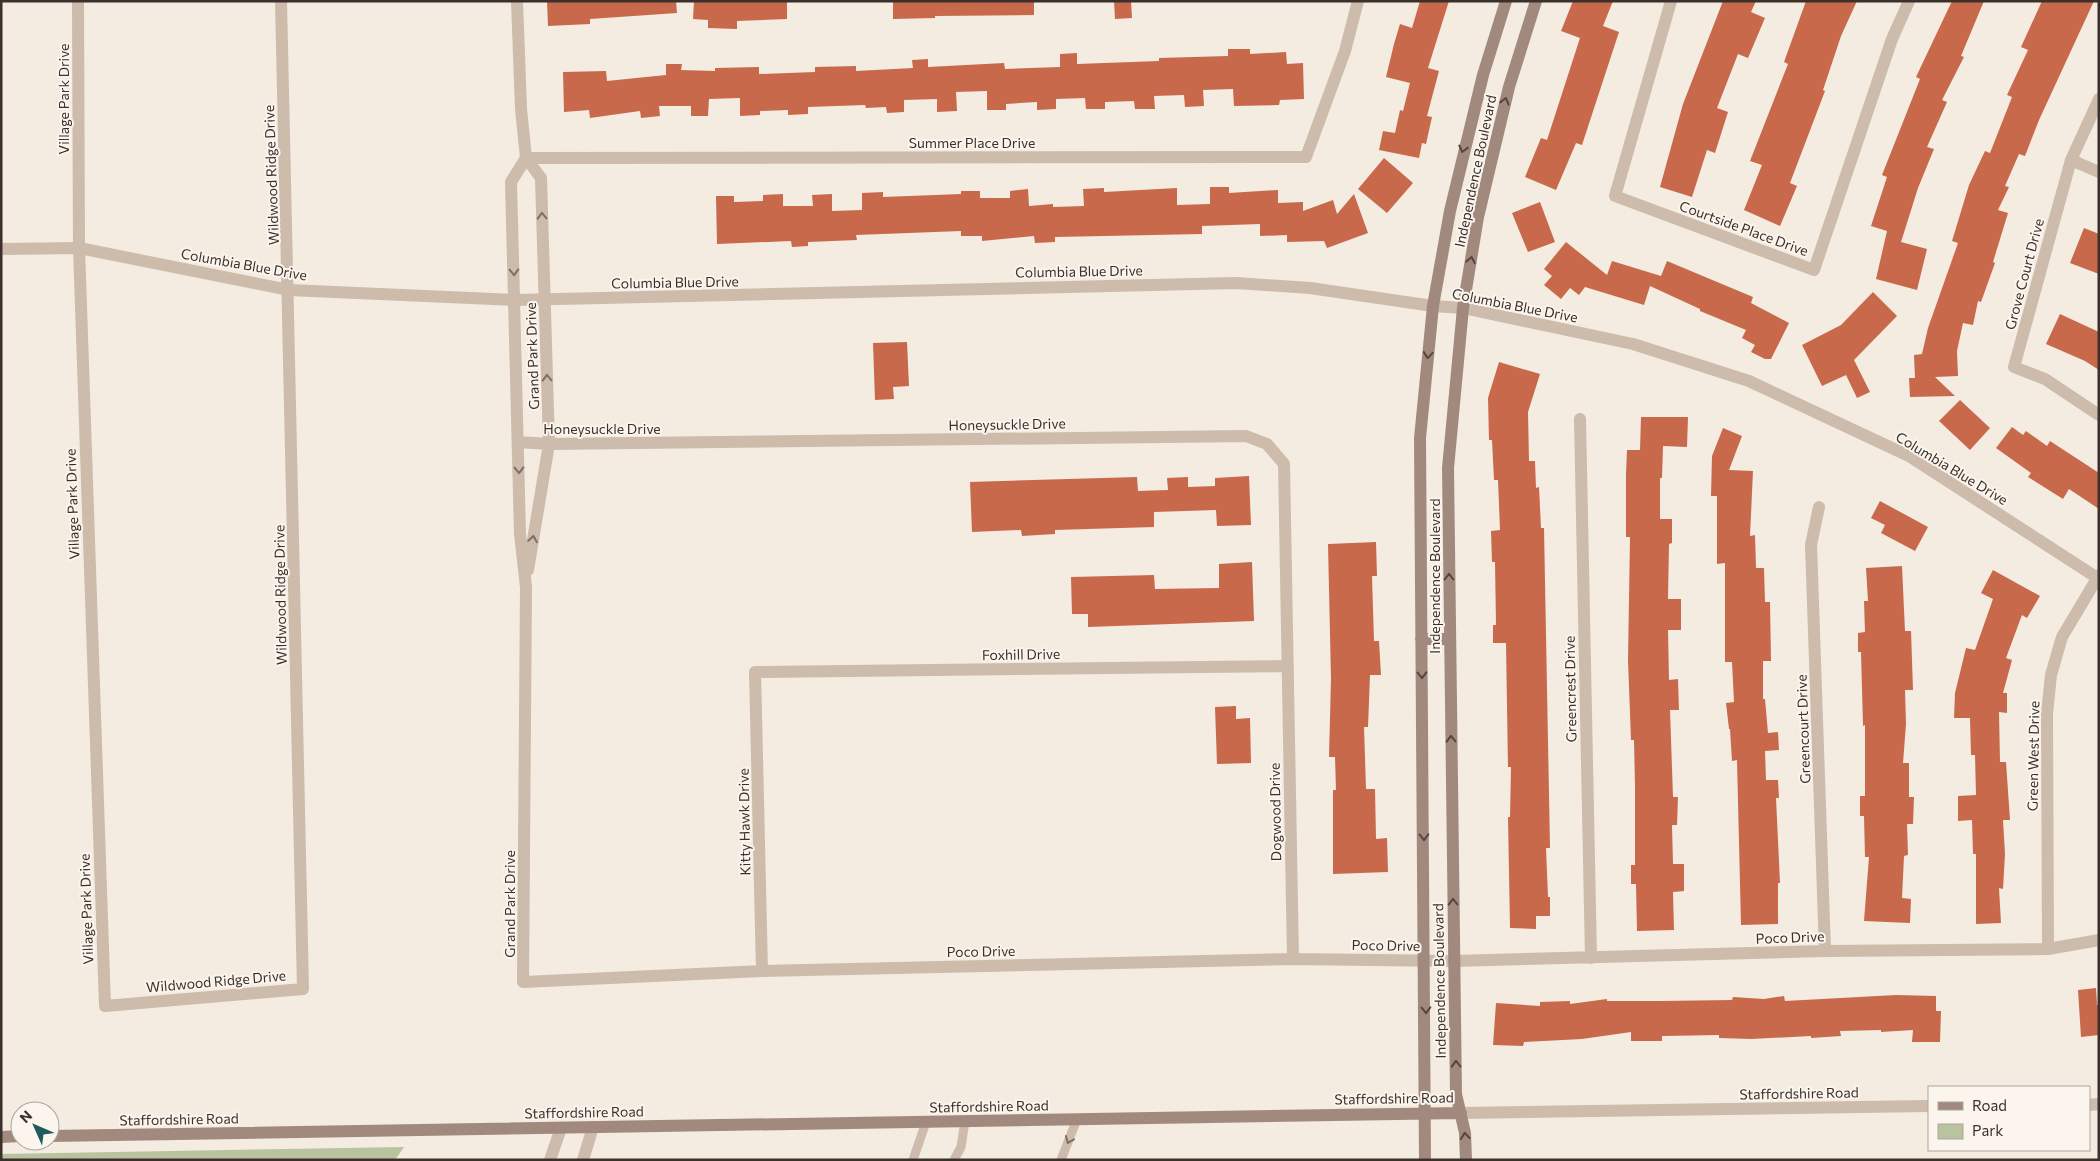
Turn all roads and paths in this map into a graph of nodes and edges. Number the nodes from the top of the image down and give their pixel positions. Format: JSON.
{"nodes":[{"id":1,"x":78,"y":1,"type":"edge"},
{"id":2,"x":281,"y":1,"type":"edge"},
{"id":3,"x":516,"y":1,"type":"edge"},
{"id":4,"x":1358,"y":1,"type":"edge"},
{"id":5,"x":1506,"y":1,"type":"edge"},
{"id":6,"x":1536,"y":1,"type":"edge"},
{"id":7,"x":1671,"y":1,"type":"edge"},
{"id":8,"x":1909,"y":1,"type":"edge"},
{"id":9,"x":2099,"y":98,"type":"edge"},
{"id":10,"x":526,"y":158,"type":"junction"},
{"id":11,"x":2070,"y":160,"type":"junction"},
{"id":12,"x":2099,"y":172,"type":"edge"},
{"id":13,"x":79,"y":248,"type":"junction"},
{"id":14,"x":1,"y":249,"type":"edge"},
{"id":15,"x":289,"y":290,"type":"junction"},
{"id":16,"x":515,"y":300,"type":"junction"},
{"id":17,"x":545,"y":300,"type":"junction"},
{"id":18,"x":1433,"y":306,"type":"junction"},
{"id":19,"x":1462,"y":308,"type":"junction"},
{"id":20,"x":2099,"y":415,"type":"edge"},
{"id":21,"x":1580,"y":419,"type":"dead end"},
{"id":22,"x":518,"y":442,"type":"junction"},
{"id":23,"x":549,"y":444,"type":"junction"},
{"id":24,"x":1819,"y":507,"type":"dead end"},
{"id":25,"x":2098,"y":577,"type":"edge"},
{"id":26,"x":526,"y":587,"type":"junction"},
{"id":27,"x":1421,"y":639,"type":"junction"},
{"id":28,"x":1449,"y":639,"type":"junction"},
{"id":29,"x":1288,"y":666,"type":"junction"},
{"id":30,"x":755,"y":672,"type":"joint"},
{"id":31,"x":2099,"y":940,"type":"edge"},
{"id":32,"x":2048,"y":949,"type":"junction"},
{"id":33,"x":1825,"y":951,"type":"junction"},
{"id":34,"x":1591,"y":958,"type":"junction"},
{"id":35,"x":1293,"y":959,"type":"junction"},
{"id":36,"x":1425,"y":961,"type":"junction"},
{"id":37,"x":1453,"y":961,"type":"junction"},
{"id":38,"x":762,"y":971,"type":"junction"},
{"id":39,"x":105,"y":1006,"type":"joint"},
{"id":40,"x":1928,"y":1106,"type":"edge"},
{"id":41,"x":1461,"y":1113,"type":"junction"},
{"id":42,"x":1427,"y":1114,"type":"junction"},
{"id":43,"x":1077,"y":1119,"type":"junction"},
{"id":44,"x":964,"y":1121,"type":"junction"},
{"id":45,"x":926,"y":1122,"type":"junction"},
{"id":46,"x":561,"y":1128,"type":"junction"},
{"id":47,"x":593,"y":1128,"type":"junction"},
{"id":48,"x":60,"y":1136,"type":"edge"},
{"id":49,"x":550,"y":1160,"type":"edge"},
{"id":50,"x":583,"y":1160,"type":"edge"},
{"id":51,"x":913,"y":1160,"type":"edge"},
{"id":52,"x":954,"y":1160,"type":"edge"},
{"id":53,"x":1061,"y":1160,"type":"edge"},
{"id":54,"x":1425,"y":1160,"type":"edge"},
{"id":55,"x":1466,"y":1160,"type":"edge"}],
"edges":[{"from":1,"to":13,"type":"street","name":"Village Park Drive"},
{"from":2,"to":15,"type":"street","name":"Wildwood Ridge Drive"},
{"from":3,"to":10,"type":"street","name":"Grand Park Drive"},
{"from":4,"to":10,"type":"street","name":"Summer Place Drive"},
{"from":5,"to":18,"type":"main road","name":"Independence Boulevard","one_way":true},
{"from":19,"to":6,"type":"main road","name":"Independence Boulevard","one_way":true},
{"from":7,"to":8,"type":"street","name":"Courtside Place Drive"},
{"from":9,"to":11,"type":"street","name":"Grove Court Drive"},
{"from":10,"to":16,"type":"street","name":"Grand Park Drive","one_way":true},
{"from":17,"to":10,"type":"street","name":"Grand Park Drive","one_way":true},
{"from":11,"to":12,"type":"street"},
{"from":11,"to":20,"type":"street","name":"Grove Court Drive"},
{"from":13,"to":14,"type":"street","name":"Columbia Blue Drive"},
{"from":13,"to":15,"type":"street","name":"Columbia Blue Drive"},
{"from":13,"to":39,"type":"street","name":"Village Park Drive"},
{"from":15,"to":16,"type":"street","name":"Columbia Blue Drive"},
{"from":15,"to":39,"type":"street","name":"Wildwood Ridge Drive"},
{"from":16,"to":17,"type":"street","name":"Columbia Blue Drive"},
{"from":16,"to":22,"type":"street","name":"Grand Park Drive"},
{"from":17,"to":18,"type":"street","name":"Columbia Blue Drive"},
{"from":23,"to":17,"type":"street","name":"Grand Park Drive","one_way":true},
{"from":18,"to":19,"type":"street","name":"Columbia Blue Drive"},
{"from":18,"to":27,"type":"main road","name":"Independence Boulevard","one_way":true},
{"from":19,"to":25,"type":"street","name":"Columbia Blue Drive"},
{"from":28,"to":19,"type":"main road","name":"Independence Boulevard","one_way":true},
{"from":21,"to":34,"type":"street","name":"Greencrest Drive"},
{"from":22,"to":23,"type":"street","name":"Honeysuckle Drive"},
{"from":22,"to":26,"type":"street","name":"Grand Park Drive","one_way":true},
{"from":26,"to":23,"type":"street","name":"Grand Park Drive","one_way":true},
{"from":23,"to":29,"type":"street","name":"Honeysuckle Drive"},
{"from":24,"to":33,"type":"street","name":"Greencourt Drive"},
{"from":25,"to":32,"type":"street","name":"Green West Drive"},
{"from":26,"to":38,"type":"street","name":"Grand Park Drive"},
{"from":27,"to":28,"type":"main road"},
{"from":27,"to":36,"type":"main road","name":"Independence Boulevard","one_way":true},
{"from":37,"to":28,"type":"main road","name":"Independence Boulevard","one_way":true},
{"from":29,"to":30,"type":"street","name":"Foxhill Drive"},
{"from":29,"to":35,"type":"street","name":"Dogwood Drive"},
{"from":30,"to":38,"type":"street","name":"Kitty Hawk Drive"},
{"from":31,"to":32,"type":"street","name":"Poco Drive"},
{"from":32,"to":33,"type":"street","name":"Poco Drive"},
{"from":33,"to":34,"type":"street","name":"Poco Drive"},
{"from":34,"to":37,"type":"street","name":"Poco Drive"},
{"from":35,"to":36,"type":"street","name":"Poco Drive"},
{"from":35,"to":38,"type":"street","name":"Poco Drive"},
{"from":36,"to":37,"type":"street","name":"Poco Drive"},
{"from":36,"to":42,"type":"main road","name":"Independence Boulevard","one_way":true},
{"from":41,"to":37,"type":"main road","name":"Independence Boulevard","one_way":true},
{"from":40,"to":41,"type":"street","name":"Staffordshire Road"},
{"from":41,"to":42,"type":"main road","name":"Staffordshire Road"},
{"from":55,"to":41,"type":"main road","name":"Independence Boulevard","one_way":true},
{"from":42,"to":43,"type":"main road","name":"Staffordshire Road"},
{"from":42,"to":54,"type":"main road","name":"Independence Boulevard"},
{"from":43,"to":44,"type":"main road","name":"Staffordshire Road"},
{"from":43,"to":53,"type":"lane","one_way":true},
{"from":44,"to":45,"type":"main road","name":"Staffordshire Road"},
{"from":44,"to":52,"type":"lane"},
{"from":45,"to":47,"type":"main road","name":"Staffordshire Road"},
{"from":45,"to":51,"type":"lane"},
{"from":46,"to":47,"type":"main road","name":"Staffordshire Road"},
{"from":46,"to":48,"type":"main road","name":"Staffordshire Road"},
{"from":46,"to":49,"type":"street"},
{"from":47,"to":50,"type":"street"}]}
